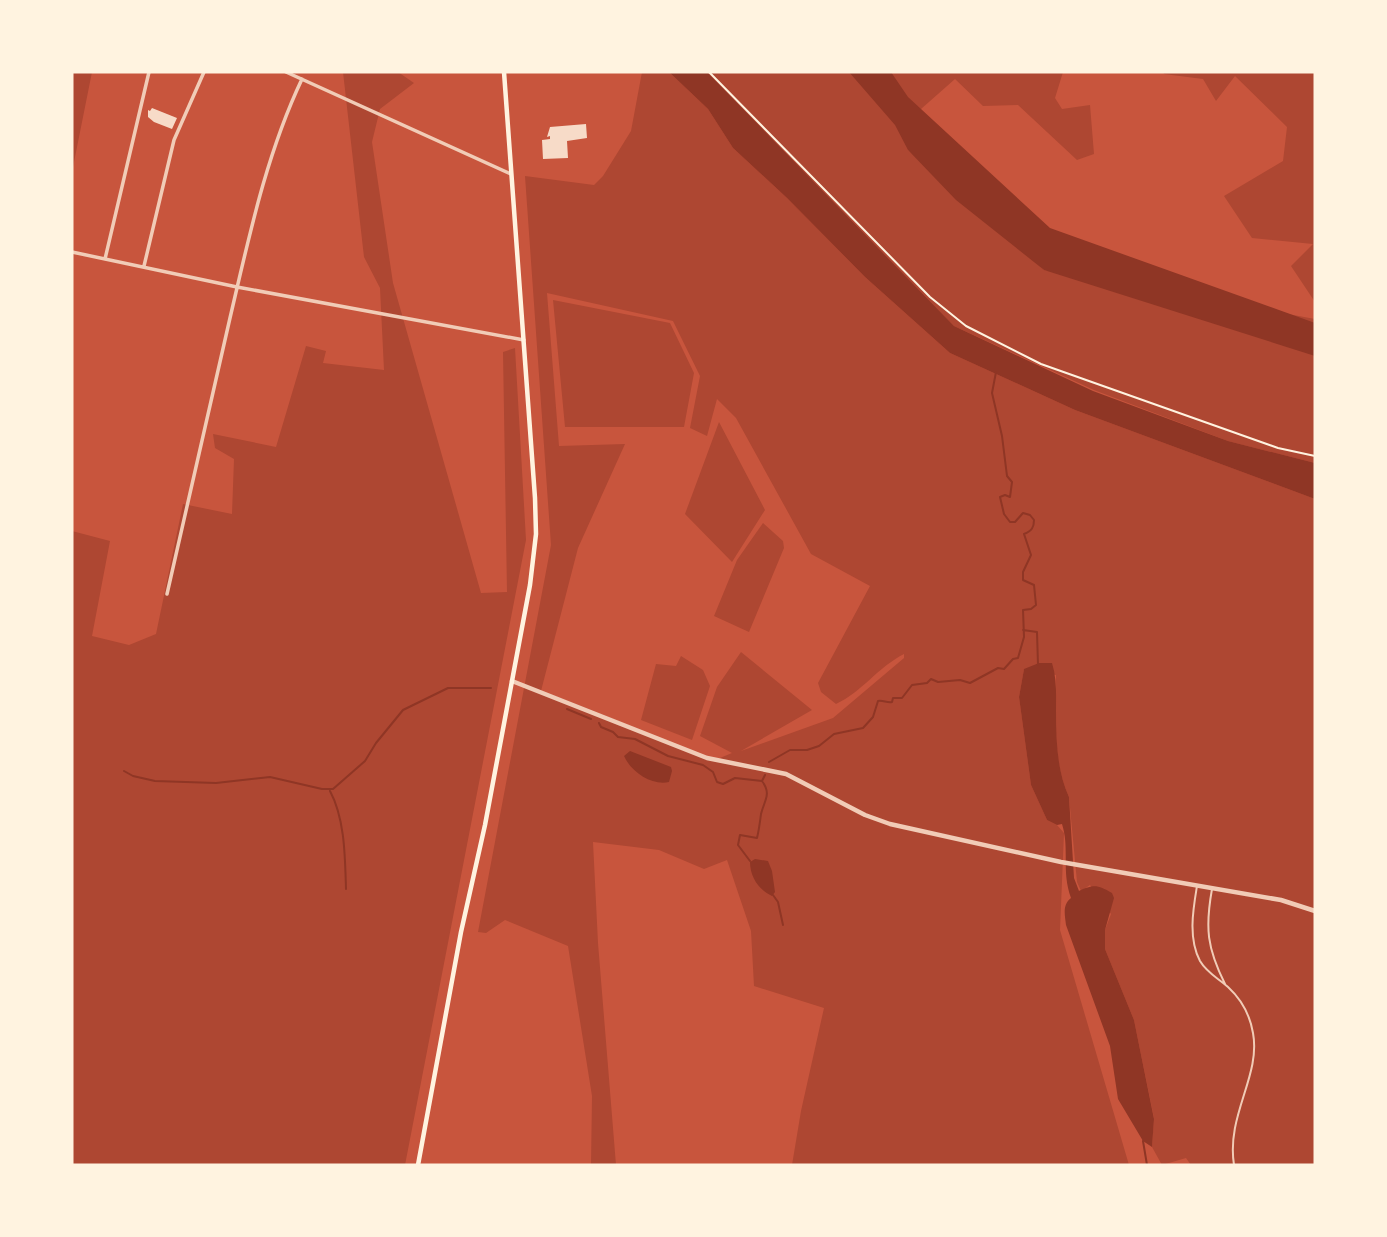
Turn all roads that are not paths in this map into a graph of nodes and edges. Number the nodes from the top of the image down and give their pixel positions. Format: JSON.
{"nodes":[{"id":1,"x":149,"y":72,"type":"edge"},
{"id":2,"x":204,"y":72,"type":"edge"},
{"id":3,"x":286,"y":72,"type":"edge"},
{"id":4,"x":504,"y":72,"type":"edge"},
{"id":5,"x":302,"y":79,"type":"junction"},
{"id":6,"x":511,"y":174,"type":"junction"},
{"id":7,"x":72,"y":252,"type":"edge"},
{"id":8,"x":106,"y":259,"type":"junction"},
{"id":9,"x":144,"y":267,"type":"junction"},
{"id":10,"x":237,"y":287,"type":"junction"},
{"id":11,"x":524,"y":340,"type":"junction"},
{"id":12,"x":167,"y":594,"type":"dead end"},
{"id":13,"x":512,"y":681,"type":"junction"},
{"id":14,"x":1197,"y":886,"type":"junction"},
{"id":15,"x":1212,"y":889,"type":"junction"},
{"id":16,"x":1315,"y":911,"type":"edge"},
{"id":17,"x":1226,"y":985,"type":"junction"},
{"id":18,"x":418,"y":1165,"type":"edge"},
{"id":19,"x":1234,"y":1165,"type":"edge"}],
"edges":[{"from":1,"to":8,"type":"street"},
{"from":2,"to":9,"type":"street"},
{"from":3,"to":5,"type":"street"},
{"from":4,"to":6,"type":"main road"},
{"from":5,"to":6,"type":"street"},
{"from":5,"to":10,"type":"street"},
{"from":6,"to":11,"type":"main road"},
{"from":7,"to":8,"type":"street"},
{"from":8,"to":9,"type":"street"},
{"from":9,"to":10,"type":"street"},
{"from":10,"to":11,"type":"street"},
{"from":10,"to":12,"type":"street"},
{"from":11,"to":13,"type":"main road"},
{"from":13,"to":14,"type":"street"},
{"from":13,"to":18,"type":"main road"},
{"from":14,"to":15,"type":"street"},
{"from":14,"to":17,"type":"lane"},
{"from":15,"to":16,"type":"street"},
{"from":15,"to":17,"type":"lane"},
{"from":17,"to":19,"type":"lane"}]}
